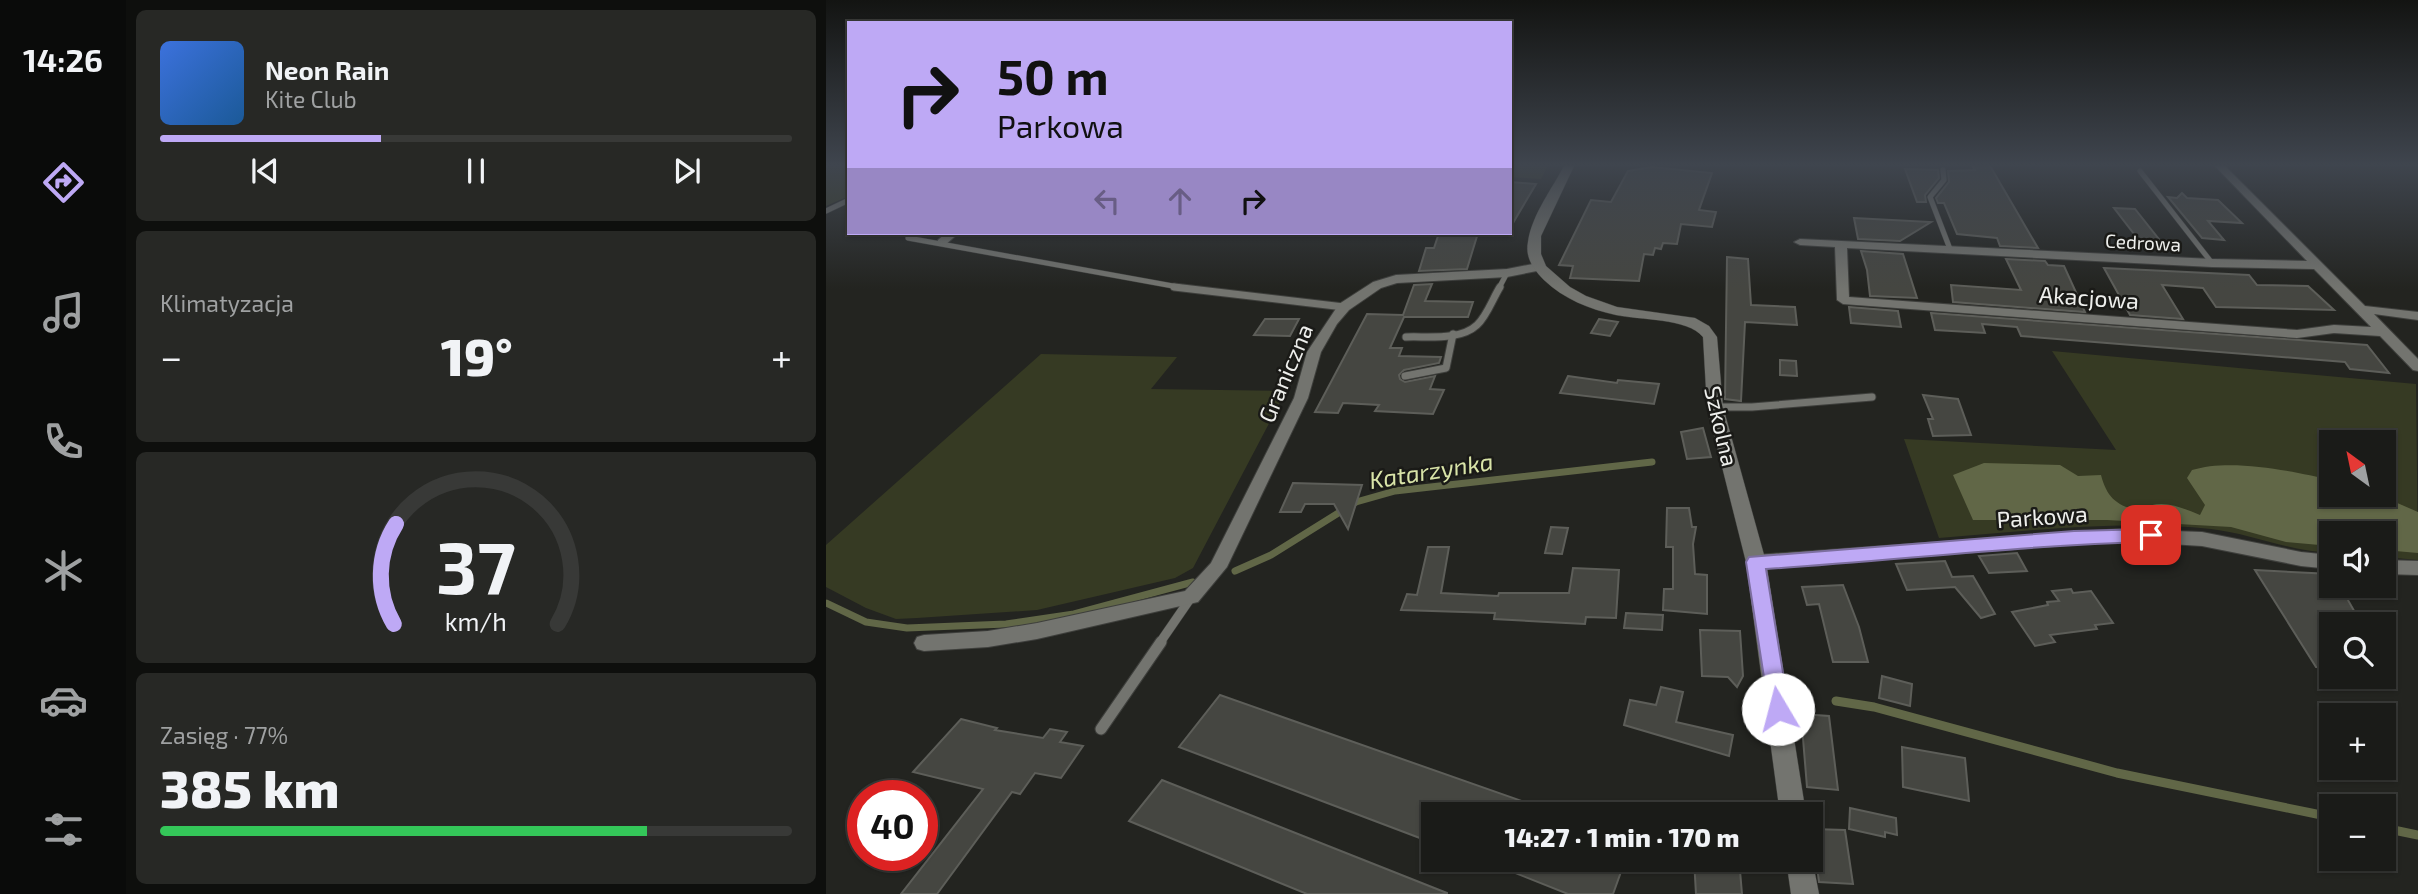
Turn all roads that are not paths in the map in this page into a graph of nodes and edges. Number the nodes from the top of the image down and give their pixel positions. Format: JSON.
{"nodes":[{"id":1,"x":1550,"y":206,"type":"edge"},
{"id":2,"x":1933,"y":206,"type":"edge"},
{"id":3,"x":2168,"y":206,"type":"edge"},
{"id":4,"x":2259,"y":206,"type":"edge"},
{"id":5,"x":951,"y":235,"type":"edge"},
{"id":6,"x":908,"y":238,"type":"dead end"},
{"id":7,"x":942,"y":242,"type":"junction"},
{"id":8,"x":1800,"y":242,"type":"dead end"},
{"id":9,"x":1841,"y":245,"type":"junction"},
{"id":10,"x":1950,"y":249,"type":"junction"},
{"id":11,"x":2213,"y":263,"type":"junction"},
{"id":12,"x":2317,"y":265,"type":"junction"},
{"id":13,"x":1538,"y":267,"type":"junction"},
{"id":14,"x":1507,"y":274,"type":"junction"},
{"id":15,"x":1344,"y":307,"type":"junction"},
{"id":16,"x":2361,"y":309,"type":"junction"},
{"id":17,"x":2418,"y":316,"type":"edge"},
{"id":18,"x":2386,"y":332,"type":"junction"},
{"id":19,"x":1453,"y":334,"type":"junction"},
{"id":20,"x":1406,"y":337,"type":"dead end"},
{"id":21,"x":2418,"y":367,"type":"edge"},
{"id":22,"x":1405,"y":376,"type":"dead end"},
{"id":23,"x":1872,"y":397,"type":"dead end"},
{"id":24,"x":1714,"y":407,"type":"junction"},
{"id":25,"x":2319,"y":561,"type":"edge"},
{"id":26,"x":1756,"y":562,"type":"junction"},
{"id":27,"x":2396,"y":567,"type":"edge"},
{"id":28,"x":2418,"y":568,"type":"edge"},
{"id":29,"x":1191,"y":597,"type":"junction"},
{"id":30,"x":924,"y":643,"type":"dead end"},
{"id":31,"x":1101,"y":729,"type":"dead end"},
{"id":32,"x":1791,"y":802,"type":"edge"},
{"id":33,"x":1802,"y":872,"type":"edge"},
{"id":34,"x":1805,"y":894,"type":"edge"}],
"edges":[{"from":1,"to":13,"type":"street"},
{"from":2,"to":10,"type":"lane"},
{"from":3,"to":11,"type":"lane"},
{"from":4,"to":12,"type":"street"},
{"from":5,"to":7,"type":"street"},
{"from":6,"to":7,"type":"lane"},
{"from":7,"to":15,"type":"lane"},
{"from":8,"to":9,"type":"street","name":"Cedrowa"},
{"from":9,"to":10,"type":"street","name":"Cedrowa"},
{"from":9,"to":18,"type":"street","name":"Akacjowa"},
{"from":10,"to":11,"type":"street","name":"Cedrowa"},
{"from":11,"to":12,"type":"street","name":"Cedrowa"},
{"from":12,"to":16,"type":"street"},
{"from":13,"to":14,"type":"street","name":"Graniczna"},
{"from":13,"to":24,"type":"street","name":"Szkolna"},
{"from":14,"to":15,"type":"street","name":"Graniczna"},
{"from":14,"to":19,"type":"lane"},
{"from":15,"to":29,"type":"street","name":"Graniczna"},
{"from":16,"to":17,"type":"street"},
{"from":16,"to":18,"type":"street"},
{"from":18,"to":21,"type":"street"},
{"from":19,"to":20,"type":"lane"},
{"from":19,"to":22,"type":"lane"},
{"from":23,"to":24,"type":"lane"},
{"from":24,"to":26,"type":"street","name":"Szkolna"},
{"from":25,"to":26,"type":"street","name":"Parkowa"},
{"from":26,"to":32,"type":"street","name":"Szkolna"},
{"from":27,"to":28,"type":"street"},
{"from":29,"to":30,"type":"street"},
{"from":29,"to":31,"type":"lane"},
{"from":33,"to":34,"type":"street"}]}
